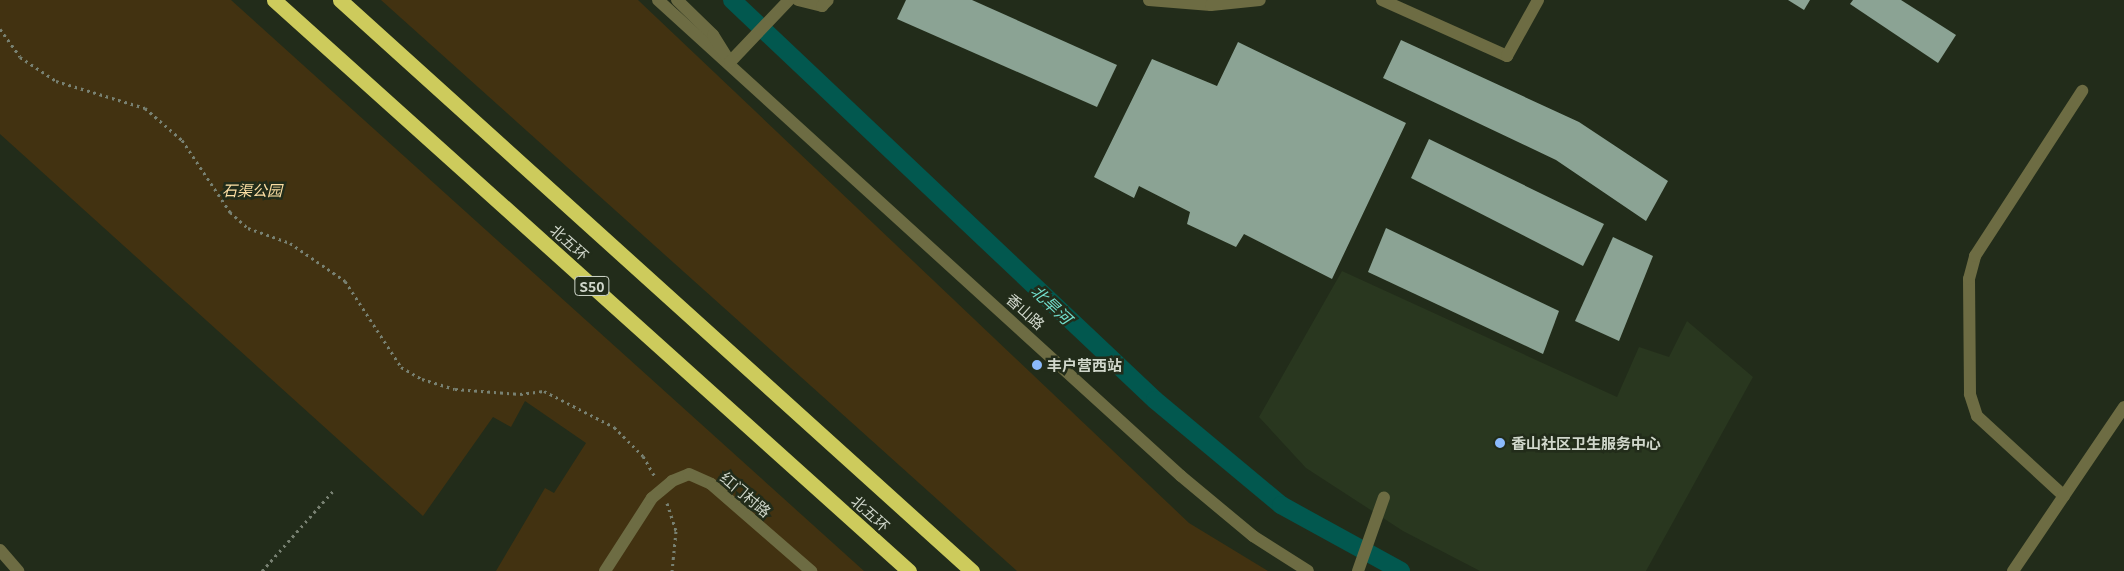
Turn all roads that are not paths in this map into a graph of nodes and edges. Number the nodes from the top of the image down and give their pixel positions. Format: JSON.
{"nodes":[{"id":1,"x":274,"y":0,"type":"edge"},
{"id":2,"x":340,"y":0,"type":"edge"},
{"id":3,"x":658,"y":0,"type":"edge"},
{"id":4,"x":677,"y":0,"type":"edge"},
{"id":5,"x":789,"y":0,"type":"edge"},
{"id":6,"x":798,"y":0,"type":"edge"},
{"id":7,"x":828,"y":0,"type":"edge"},
{"id":8,"x":1149,"y":0,"type":"edge"},
{"id":9,"x":1260,"y":0,"type":"edge"},
{"id":10,"x":1382,"y":0,"type":"edge"},
{"id":11,"x":1538,"y":0,"type":"edge"},
{"id":12,"x":730,"y":62,"type":"junction"},
{"id":13,"x":2082,"y":91,"type":"dead end"},
{"id":14,"x":2124,"y":407,"type":"edge"},
{"id":15,"x":2064,"y":496,"type":"junction"},
{"id":16,"x":1384,"y":497,"type":"dead end"},
{"id":17,"x":0,"y":550,"type":"edge"},
{"id":18,"x":18,"y":571,"type":"edge"},
{"id":19,"x":606,"y":571,"type":"edge"},
{"id":20,"x":811,"y":571,"type":"edge"},
{"id":21,"x":909,"y":571,"type":"edge"},
{"id":22,"x":972,"y":571,"type":"edge"},
{"id":23,"x":1308,"y":571,"type":"edge"},
{"id":24,"x":1358,"y":571,"type":"edge"},
{"id":25,"x":2013,"y":571,"type":"edge"}],
"edges":[{"from":1,"to":21,"type":"highway","name":"北五环","number":"S50"},
{"from":2,"to":22,"type":"highway","name":"北五环","number":"S50"},
{"from":3,"to":12,"type":"street","name":"香山路"},
{"from":4,"to":12,"type":"street","name":"香山路"},
{"from":5,"to":12,"type":"street"},
{"from":6,"to":7,"type":"street"},
{"from":8,"to":9,"type":"street"},
{"from":10,"to":11,"type":"street"},
{"from":12,"to":23,"type":"street","name":"香山路"},
{"from":13,"to":15,"type":"street"},
{"from":14,"to":15,"type":"street"},
{"from":15,"to":25,"type":"street"},
{"from":16,"to":24,"type":"street"},
{"from":17,"to":18,"type":"street"},
{"from":19,"to":20,"type":"street","name":"红门村路"}]}
